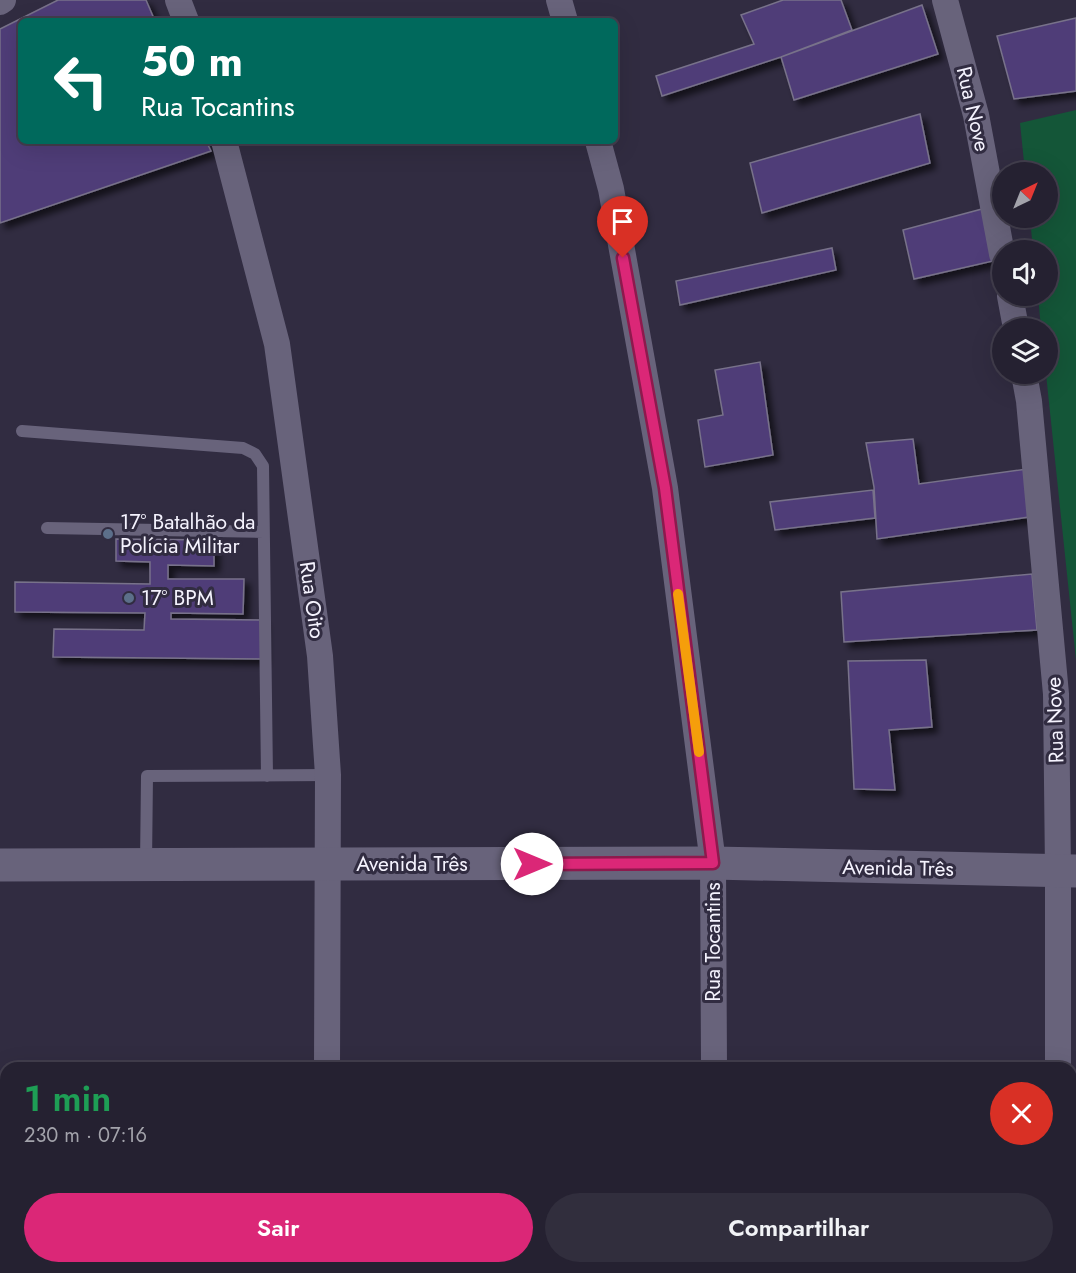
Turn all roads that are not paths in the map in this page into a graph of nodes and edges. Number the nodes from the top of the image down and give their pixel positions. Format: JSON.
{"nodes":[{"id":1,"x":178,"y":0,"type":"edge"},
{"id":2,"x":559,"y":0,"type":"edge"},
{"id":3,"x":945,"y":0,"type":"edge"},
{"id":4,"x":185,"y":18,"type":"edge"},
{"id":5,"x":564,"y":18,"type":"edge"},
{"id":6,"x":225,"y":144,"type":"edge"},
{"id":7,"x":599,"y":144,"type":"edge"},
{"id":8,"x":999,"y":240,"type":"edge"},
{"id":9,"x":1026,"y":384,"type":"edge"},
{"id":10,"x":22,"y":431,"type":"dead end"},
{"id":11,"x":47,"y":528,"type":"dead end"},
{"id":12,"x":263,"y":532,"type":"junction"},
{"id":13,"x":328,"y":775,"type":"junction"},
{"id":14,"x":267,"y":776,"type":"junction"},
{"id":15,"x":713,"y":863,"type":"junction"},
{"id":16,"x":146,"y":864,"type":"junction"},
{"id":17,"x":328,"y":864,"type":"junction"},
{"id":18,"x":0,"y":865,"type":"edge"},
{"id":19,"x":1067,"y":871,"type":"edge"},
{"id":20,"x":327,"y":1062,"type":"edge"},
{"id":21,"x":714,"y":1062,"type":"edge"},
{"id":22,"x":1058,"y":1062,"type":"edge"}],
"edges":[{"from":1,"to":4,"type":"street"},
{"from":2,"to":5,"type":"street"},
{"from":3,"to":8,"type":"street","name":"Rua Nove"},
{"from":6,"to":13,"type":"street","name":"Rua Oito"},
{"from":7,"to":15,"type":"street","name":"Rua Tocantins"},
{"from":9,"to":19,"type":"street","name":"Rua Nove"},
{"from":10,"to":12,"type":"lane"},
{"from":11,"to":12,"type":"lane"},
{"from":12,"to":14,"type":"lane"},
{"from":13,"to":14,"type":"lane"},
{"from":13,"to":17,"type":"street","name":"Rua Oito"},
{"from":14,"to":16,"type":"lane"},
{"from":15,"to":17,"type":"street","name":"Avenida Três"},
{"from":15,"to":19,"type":"street","name":"Avenida Três"},
{"from":15,"to":21,"type":"street","name":"Rua Tocantins"},
{"from":16,"to":17,"type":"street","name":"Avenida Três"},
{"from":16,"to":18,"type":"street","name":"Avenida Três"},
{"from":17,"to":20,"type":"street","name":"Rua Oito"},
{"from":19,"to":22,"type":"street","name":"Rua Nove"}]}
